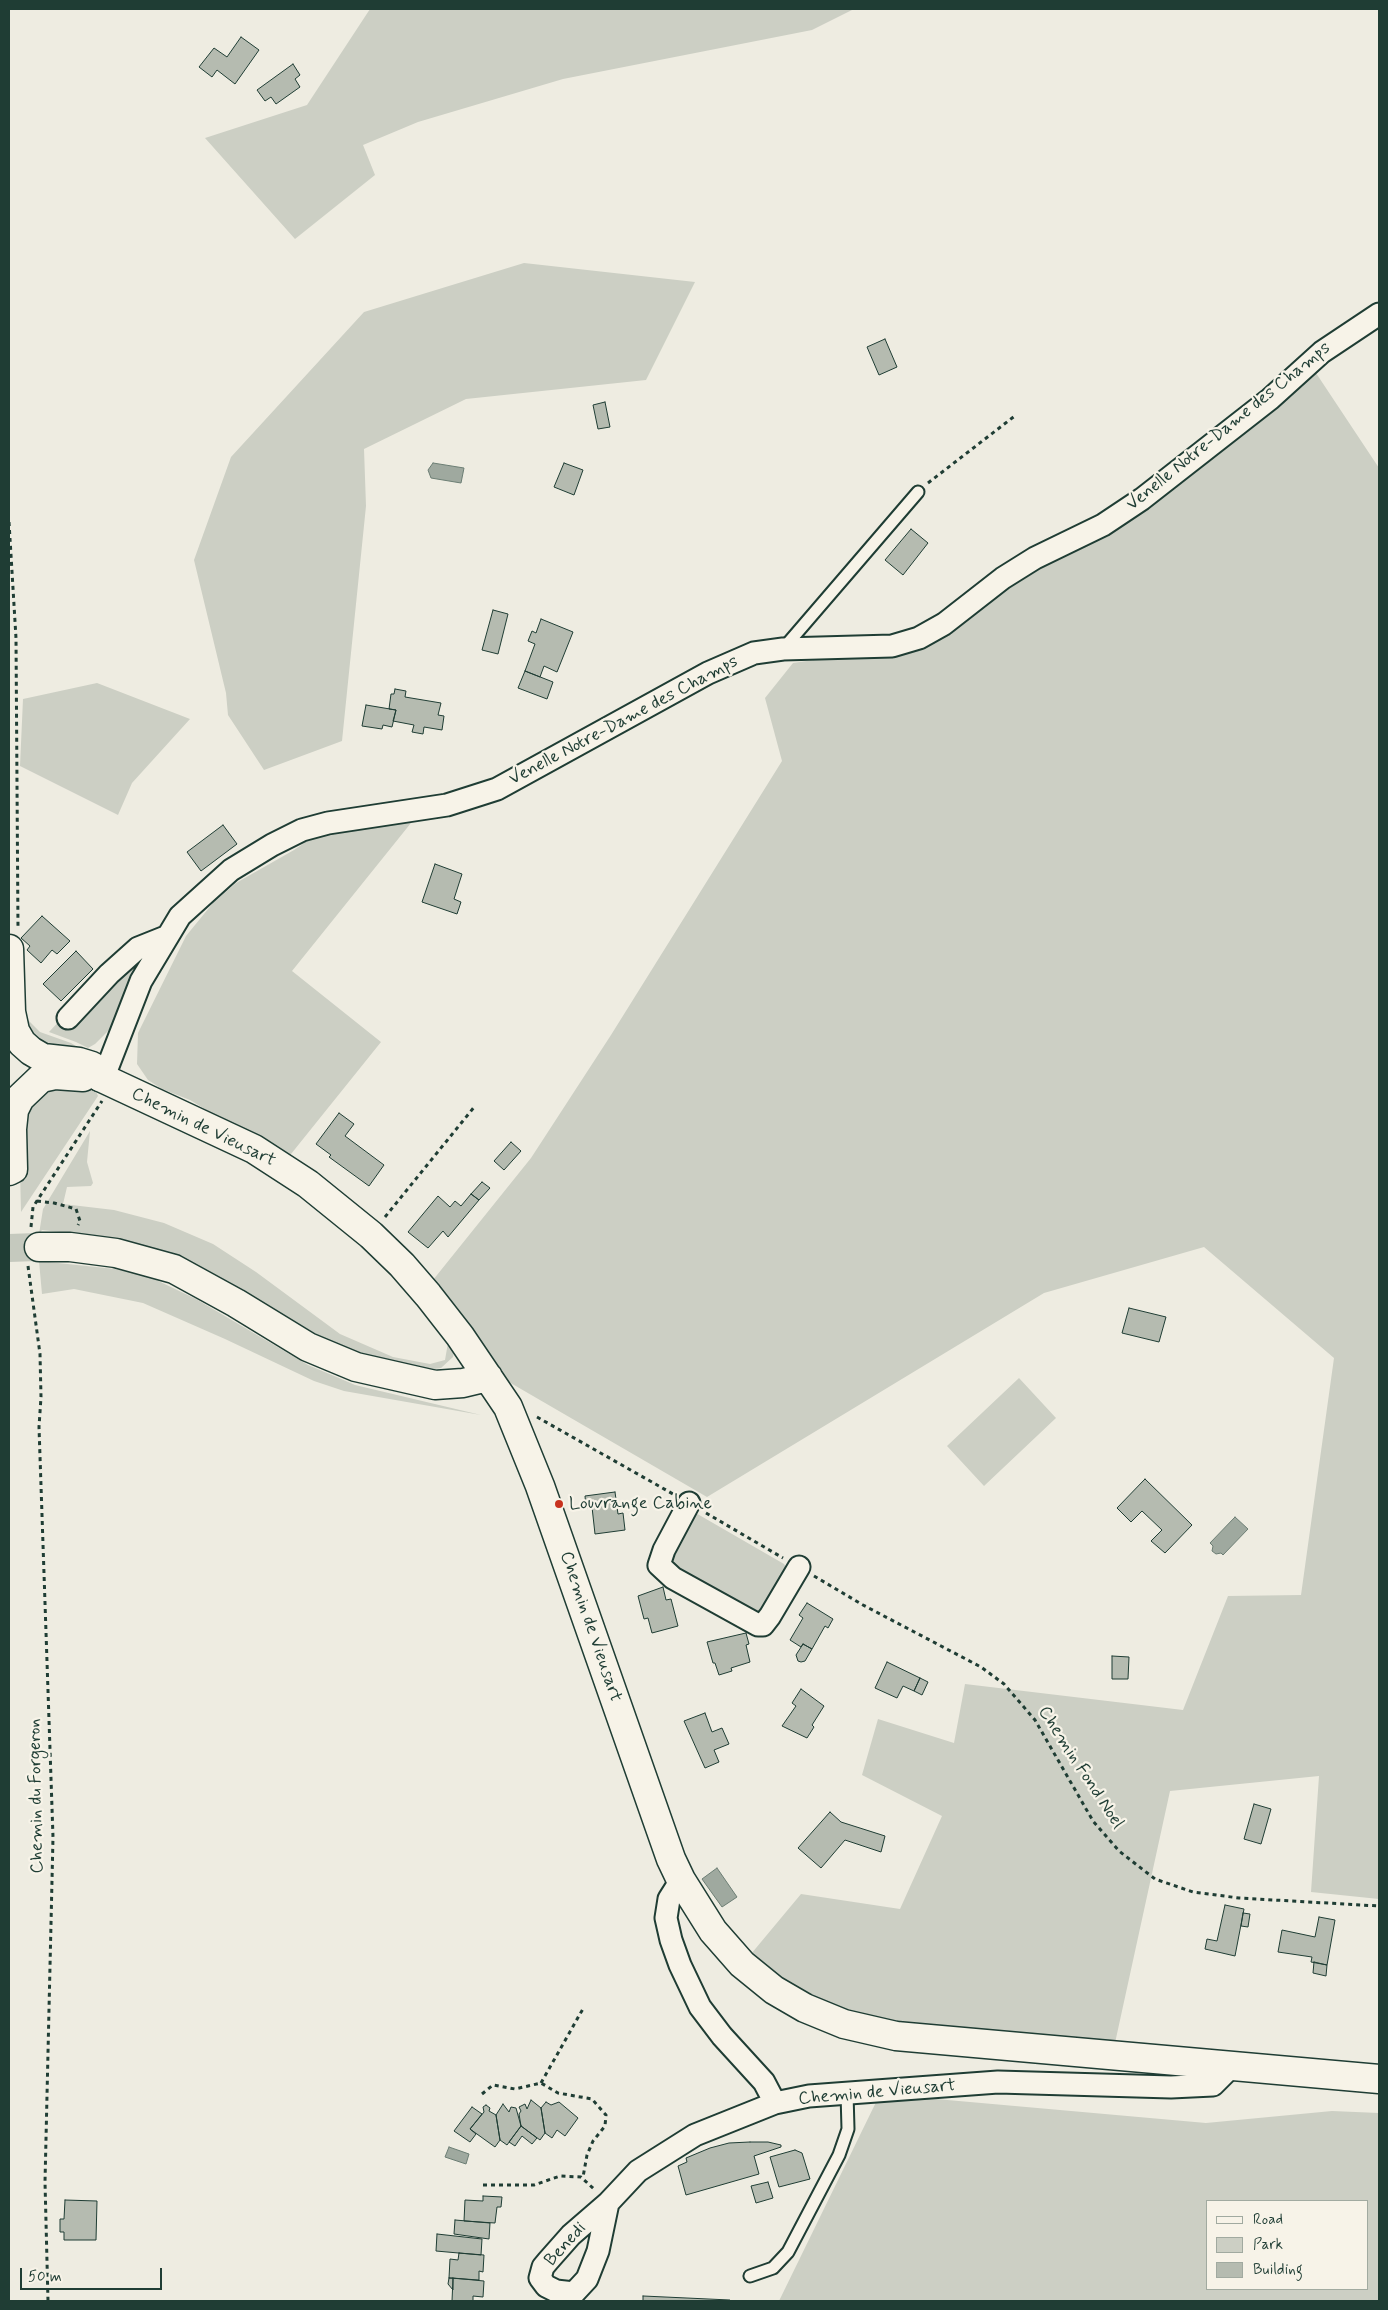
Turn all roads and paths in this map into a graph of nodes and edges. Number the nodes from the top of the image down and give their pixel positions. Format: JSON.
{"nodes":[{"id":1,"x":1379,"y":314,"type":"edge"},
{"id":2,"x":1016,"y":415,"type":"dead end"},
{"id":3,"x":918,"y":492,"type":"joint"},
{"id":4,"x":9,"y":522,"type":"edge"},
{"id":5,"x":783,"y":649,"type":"junction"},
{"id":6,"x":168,"y":936,"type":"junction"},
{"id":7,"x":13,"y":943,"type":"edge"},
{"id":8,"x":68,"y":1018,"type":"dead end"},
{"id":9,"x":105,"y":1080,"type":"junction"},
{"id":10,"x":475,"y":1106,"type":"dead end"},
{"id":11,"x":9,"y":1171,"type":"edge"},
{"id":12,"x":49,"y":1181,"type":"dead end"},
{"id":13,"x":37,"y":1201,"type":"dead end"},
{"id":14,"x":371,"y":1235,"type":"junction"},
{"id":15,"x":39,"y":1247,"type":"tunnel mouth"},
{"id":16,"x":70,"y":1247,"type":"junction"},
{"id":17,"x":32,"y":1290,"type":"dead end"},
{"id":18,"x":488,"y":1377,"type":"junction"},
{"id":19,"x":688,"y":1503,"type":"dead end"},
{"id":20,"x":799,"y":1567,"type":"dead end"},
{"id":21,"x":863,"y":1605,"type":"dead end"},
{"id":22,"x":681,"y":1880,"type":"junction"},
{"id":23,"x":1379,"y":1906,"type":"edge"},
{"id":24,"x":584,"y":2007,"type":"dead end"},
{"id":25,"x":1231,"y":2067,"type":"junction"},
{"id":26,"x":1379,"y":2079,"type":"edge"},
{"id":27,"x":541,"y":2084,"type":"junction"},
{"id":28,"x":847,"y":2093,"type":"junction"},
{"id":29,"x":482,"y":2094,"type":"dead end"},
{"id":30,"x":775,"y":2103,"type":"junction"},
{"id":31,"x":583,"y":2177,"type":"junction"},
{"id":32,"x":483,"y":2185,"type":"dead end"},
{"id":33,"x":608,"y":2203,"type":"joint"},
{"id":34,"x":750,"y":2276,"type":"dead end"},
{"id":35,"x":48,"y":2301,"type":"edge"}],
"edges":[{"from":1,"to":5,"type":"street","name":"Venelle Notre-Dame des Champs"},
{"from":2,"to":3,"type":"path"},
{"from":3,"to":5,"type":"lane"},
{"from":4,"to":7,"type":"path"},
{"from":5,"to":6,"type":"street","name":"Venelle Notre-Dame des Champs"},
{"from":6,"to":8,"type":"street"},
{"from":6,"to":9,"type":"street","name":"Venelle Notre-Dame des Champs"},
{"from":7,"to":9,"type":"main road"},
{"from":9,"to":11,"type":"main road"},
{"from":9,"to":12,"type":"path"},
{"from":9,"to":14,"type":"main road","name":"Chemin de Vieusart"},
{"from":10,"to":14,"type":"path"},
{"from":13,"to":16,"type":"path"},
{"from":14,"to":18,"type":"main road","name":"Chemin de Vieusart"},
{"from":15,"to":16,"type":"main road"},
{"from":16,"to":18,"type":"main road"},
{"from":17,"to":35,"type":"path","name":"Chemin du Forgeron"},
{"from":18,"to":22,"type":"main road","name":"Chemin de Vieusart"},
{"from":19,"to":20,"type":"street"},
{"from":21,"to":23,"type":"path","name":"Chemin Fond Noel"},
{"from":22,"to":25,"type":"main road","name":"Chemin de Vieusart"},
{"from":22,"to":30,"type":"street","name":"Chemin de Vieusart"},
{"from":24,"to":27,"type":"path"},
{"from":25,"to":26,"type":"main road","name":"Chemin de Vieusart"},
{"from":25,"to":28,"type":"street","name":"Chemin de Vieusart"},
{"from":27,"to":29,"type":"path"},
{"from":27,"to":31,"type":"path"},
{"from":28,"to":30,"type":"street","name":"Chemin de Vieusart"},
{"from":28,"to":34,"type":"lane"},
{"from":30,"to":33,"type":"street"},
{"from":31,"to":32,"type":"path"},
{"from":31,"to":33,"type":"path"}]}
